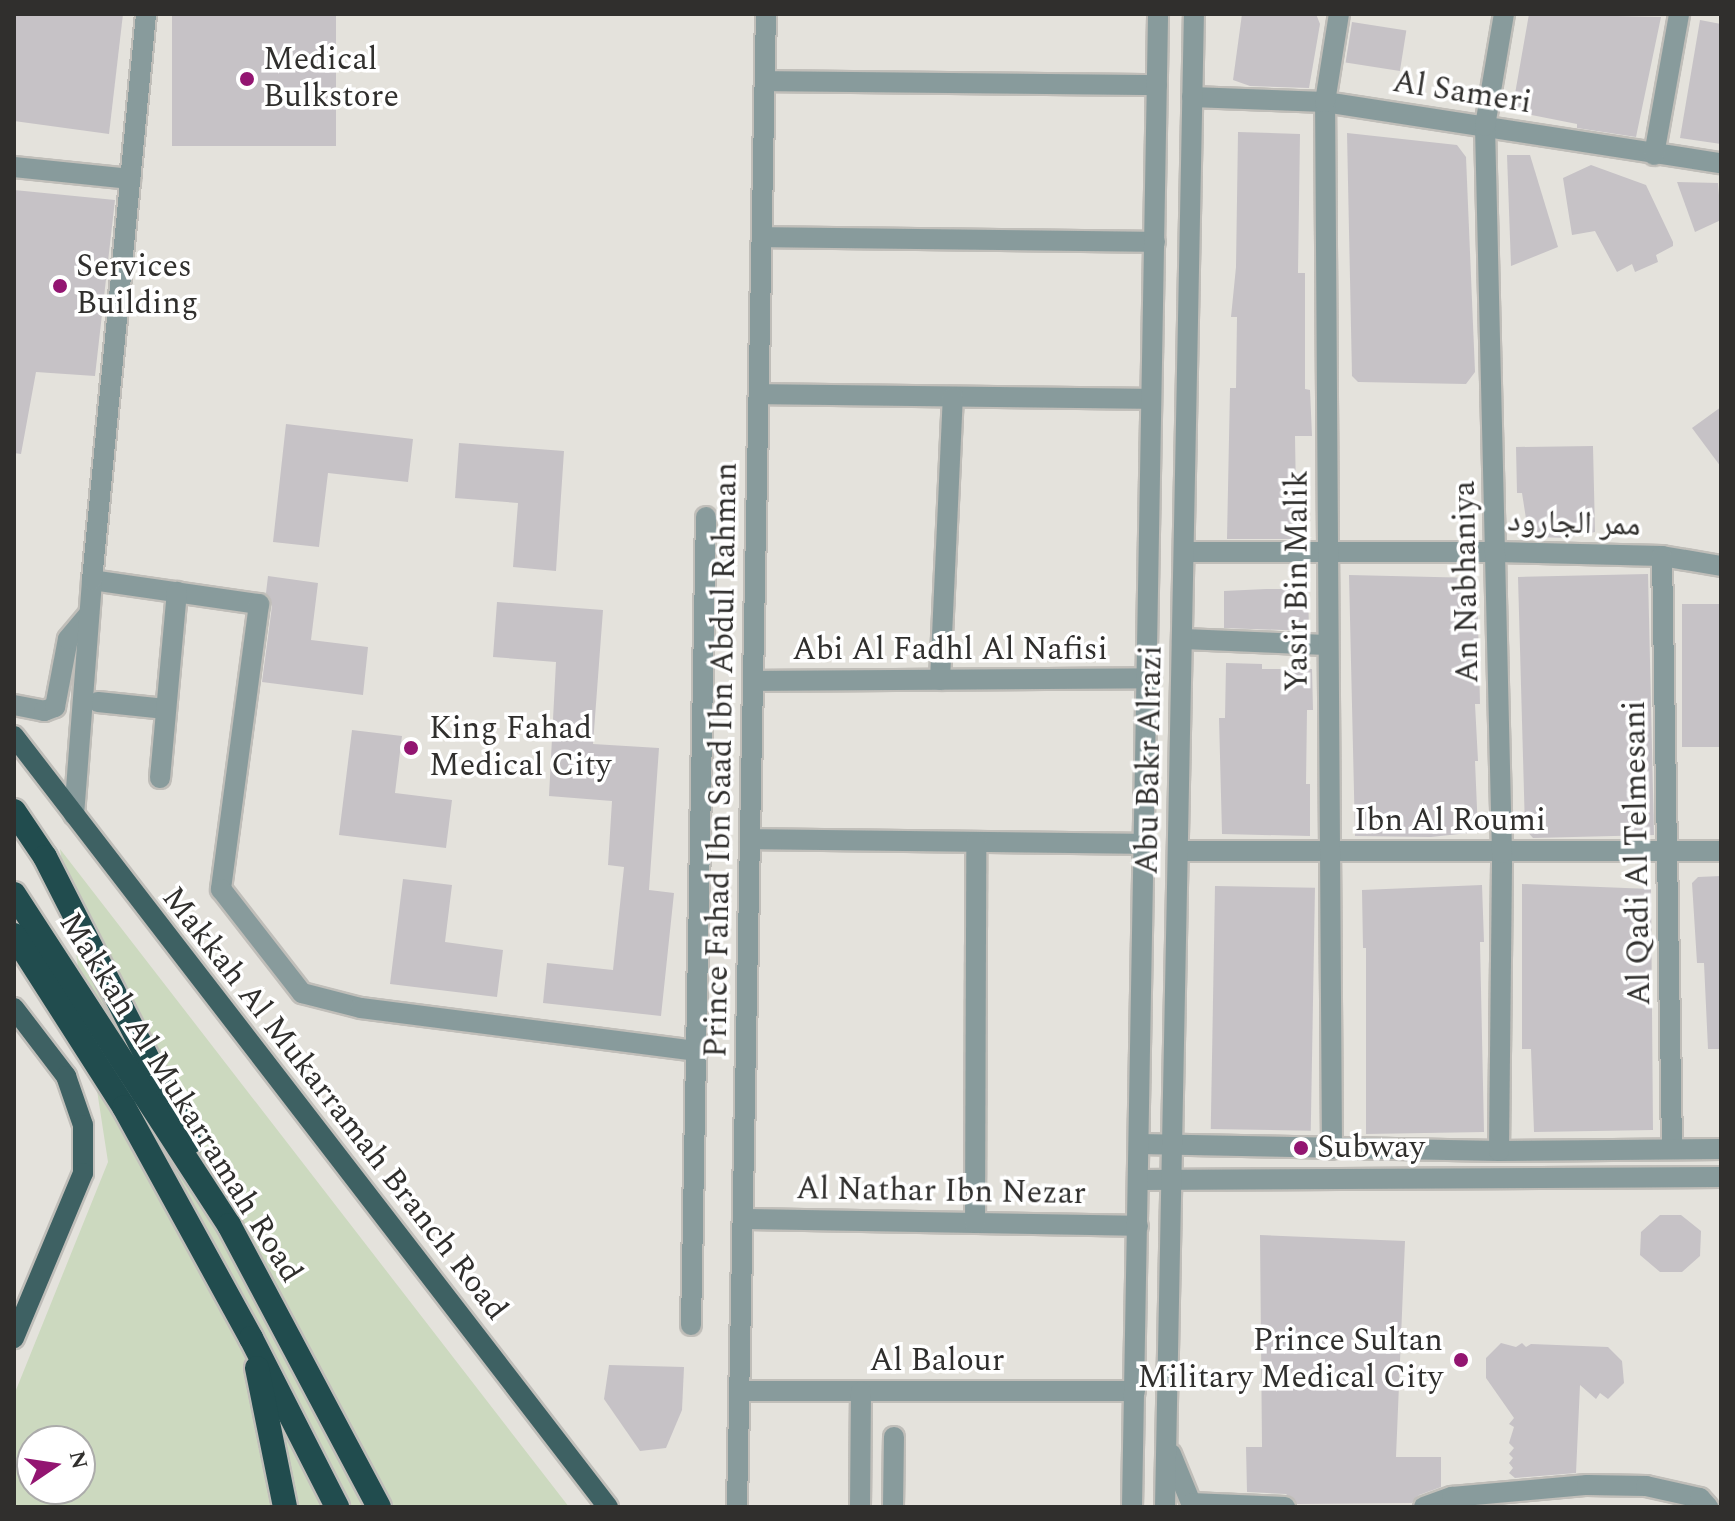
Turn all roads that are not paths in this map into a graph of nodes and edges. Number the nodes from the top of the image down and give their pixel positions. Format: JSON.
{"nodes":[{"id":1,"x":146,"y":14,"type":"edge"},
{"id":2,"x":766,"y":14,"type":"edge"},
{"id":3,"x":1158,"y":14,"type":"edge"},
{"id":4,"x":1194,"y":14,"type":"edge"},
{"id":5,"x":1339,"y":14,"type":"edge"},
{"id":6,"x":1504,"y":14,"type":"edge"},
{"id":7,"x":1679,"y":14,"type":"edge"},
{"id":8,"x":765,"y":81,"type":"junction"},
{"id":9,"x":1157,"y":85,"type":"junction"},
{"id":10,"x":1192,"y":97,"type":"junction"},
{"id":11,"x":1325,"y":102,"type":"junction"},
{"id":12,"x":1485,"y":126,"type":"junction"},
{"id":13,"x":1654,"y":155,"type":"junction"},
{"id":14,"x":1721,"y":163,"type":"edge"},
{"id":15,"x":14,"y":167,"type":"edge"},
{"id":16,"x":130,"y":179,"type":"junction"},
{"id":17,"x":762,"y":237,"type":"junction"},
{"id":18,"x":1155,"y":242,"type":"junction"},
{"id":19,"x":759,"y":394,"type":"junction"},
{"id":20,"x":953,"y":397,"type":"junction"},
{"id":21,"x":1150,"y":399,"type":"junction"},
{"id":22,"x":706,"y":517,"type":"dead end"},
{"id":23,"x":1328,"y":550,"type":"junction"},
{"id":24,"x":1184,"y":552,"type":"junction"},
{"id":25,"x":1497,"y":552,"type":"junction"},
{"id":26,"x":1662,"y":556,"type":"junction"},
{"id":27,"x":1721,"y":566,"type":"edge"},
{"id":28,"x":92,"y":580,"type":"junction"},
{"id":29,"x":177,"y":592,"type":"junction"},
{"id":30,"x":89,"y":614,"type":"junction"},
{"id":31,"x":1182,"y":639,"type":"junction"},
{"id":32,"x":1328,"y":645,"type":"junction"},
{"id":33,"x":1148,"y":678,"type":"junction"},
{"id":34,"x":940,"y":680,"type":"junction"},
{"id":35,"x":754,"y":681,"type":"junction"},
{"id":36,"x":98,"y":702,"type":"dead end"},
{"id":37,"x":14,"y":705,"type":"edge"},
{"id":38,"x":55,"y":707,"type":"junction"},
{"id":39,"x":166,"y":709,"type":"junction"},
{"id":40,"x":14,"y":736,"type":"edge"},
{"id":41,"x":79,"y":743,"type":"junction"},
{"id":42,"x":160,"y":778,"type":"dead end"},
{"id":43,"x":14,"y":811,"type":"edge"},
{"id":44,"x":74,"y":815,"type":"junction"},
{"id":45,"x":750,"y":839,"type":"junction"},
{"id":46,"x":976,"y":842,"type":"junction"},
{"id":47,"x":1144,"y":844,"type":"junction"},
{"id":48,"x":1329,"y":850,"type":"junction"},
{"id":49,"x":1178,"y":851,"type":"junction"},
{"id":50,"x":1668,"y":851,"type":"junction"},
{"id":51,"x":1721,"y":851,"type":"edge"},
{"id":52,"x":1502,"y":853,"type":"junction"},
{"id":53,"x":14,"y":894,"type":"edge"},
{"id":54,"x":14,"y":935,"type":"edge"},
{"id":55,"x":14,"y":1008,"type":"edge"},
{"id":56,"x":697,"y":1051,"type":"junction"},
{"id":57,"x":1139,"y":1144,"type":"junction"},
{"id":58,"x":1173,"y":1144,"type":"junction"},
{"id":59,"x":1332,"y":1149,"type":"junction"},
{"id":60,"x":1672,"y":1149,"type":"junction"},
{"id":61,"x":1721,"y":1149,"type":"edge"},
{"id":62,"x":1499,"y":1151,"type":"junction"},
{"id":63,"x":1721,"y":1177,"type":"edge"},
{"id":64,"x":1139,"y":1180,"type":"junction"},
{"id":65,"x":1172,"y":1180,"type":"junction"},
{"id":66,"x":743,"y":1219,"type":"junction"},
{"id":67,"x":975,"y":1223,"type":"junction"},
{"id":68,"x":1138,"y":1226,"type":"junction"},
{"id":69,"x":691,"y":1325,"type":"dead end"},
{"id":70,"x":14,"y":1338,"type":"edge"},
{"id":71,"x":251,"y":1338,"type":"junction"},
{"id":72,"x":302,"y":1361,"type":"junction"},
{"id":73,"x":740,"y":1391,"type":"junction"},
{"id":74,"x":1135,"y":1391,"type":"junction"},
{"id":75,"x":861,"y":1392,"type":"junction"},
{"id":76,"x":894,"y":1437,"type":"dead end"},
{"id":77,"x":1166,"y":1437,"type":"junction"},
{"id":78,"x":285,"y":1507,"type":"edge"},
{"id":79,"x":337,"y":1507,"type":"edge"},
{"id":80,"x":379,"y":1507,"type":"edge"},
{"id":81,"x":608,"y":1507,"type":"edge"},
{"id":82,"x":737,"y":1507,"type":"edge"},
{"id":83,"x":860,"y":1507,"type":"edge"},
{"id":84,"x":893,"y":1507,"type":"edge"},
{"id":85,"x":1132,"y":1507,"type":"edge"},
{"id":86,"x":1165,"y":1507,"type":"edge"},
{"id":87,"x":1285,"y":1507,"type":"edge"},
{"id":88,"x":1424,"y":1507,"type":"edge"},
{"id":89,"x":1708,"y":1507,"type":"edge"}],
"edges":[{"from":1,"to":16,"type":"street"},
{"from":2,"to":8,"type":"street","name":"Prince Fahad Ibn Saad Ibn Abdul Rahman"},
{"from":3,"to":9,"type":"street","name":"Abu Bakr Alrazi"},
{"from":4,"to":10,"type":"street","name":"Abu Bakr Alrazi"},
{"from":5,"to":11,"type":"street","name":"Yasir Bin Malik"},
{"from":6,"to":12,"type":"street","name":"An Nabhaniya"},
{"from":7,"to":13,"type":"street"},
{"from":8,"to":9,"type":"street"},
{"from":8,"to":17,"type":"street","name":"Prince Fahad Ibn Saad Ibn Abdul Rahman"},
{"from":9,"to":18,"type":"street","name":"Abu Bakr Alrazi"},
{"from":10,"to":11,"type":"street","name":"Al Sameri"},
{"from":10,"to":24,"type":"street","name":"Abu Bakr Alrazi"},
{"from":11,"to":12,"type":"street","name":"Al Sameri"},
{"from":11,"to":23,"type":"street","name":"Yasir Bin Malik"},
{"from":12,"to":13,"type":"street","name":"Al Sameri"},
{"from":12,"to":25,"type":"street","name":"An Nabhaniya"},
{"from":13,"to":14,"type":"street","name":"Al Sameri"},
{"from":15,"to":16,"type":"street"},
{"from":16,"to":28,"type":"street"},
{"from":17,"to":18,"type":"street"},
{"from":17,"to":19,"type":"street","name":"Prince Fahad Ibn Saad Ibn Abdul Rahman"},
{"from":18,"to":21,"type":"street","name":"Abu Bakr Alrazi"},
{"from":19,"to":20,"type":"street"},
{"from":19,"to":35,"type":"street","name":"Prince Fahad Ibn Saad Ibn Abdul Rahman"},
{"from":20,"to":21,"type":"street"},
{"from":20,"to":34,"type":"street"},
{"from":21,"to":33,"type":"street","name":"Abu Bakr Alrazi"},
{"from":22,"to":56,"type":"street"},
{"from":23,"to":24,"type":"street","name":"ممر الجارود"},
{"from":23,"to":25,"type":"street","name":"ممر الجارود"},
{"from":23,"to":32,"type":"street","name":"Yasir Bin Malik"},
{"from":24,"to":31,"type":"street","name":"Abu Bakr Alrazi"},
{"from":25,"to":26,"type":"street","name":"ممر الجارود"},
{"from":25,"to":52,"type":"street","name":"An Nabhaniya"},
{"from":26,"to":27,"type":"street","name":"ممر الجارود"},
{"from":26,"to":50,"type":"street","name":"Al Qadi Al Telmesani"},
{"from":28,"to":29,"type":"street"},
{"from":28,"to":30,"type":"street"},
{"from":29,"to":39,"type":"street"},
{"from":29,"to":56,"type":"street"},
{"from":30,"to":38,"type":"street"},
{"from":30,"to":41,"type":"street"},
{"from":31,"to":32,"type":"street"},
{"from":31,"to":49,"type":"street","name":"Abu Bakr Alrazi"},
{"from":32,"to":48,"type":"street","name":"Yasir Bin Malik"},
{"from":33,"to":34,"type":"street","name":"Abi Al Fadhl Al Nafisi"},
{"from":33,"to":47,"type":"street","name":"Abu Bakr Alrazi"},
{"from":34,"to":35,"type":"street","name":"Abi Al Fadhl Al Nafisi"},
{"from":35,"to":45,"type":"street","name":"Prince Fahad Ibn Saad Ibn Abdul Rahman"},
{"from":36,"to":39,"type":"street"},
{"from":37,"to":38,"type":"street"},
{"from":38,"to":41,"type":"street"},
{"from":39,"to":42,"type":"street"},
{"from":40,"to":44,"type":"main road","name":"Makkah Al Mukarramah Branch Road"},
{"from":41,"to":44,"type":"street"},
{"from":43,"to":72,"type":"highway"},
{"from":44,"to":81,"type":"main road","name":"Makkah Al Mukarramah Branch Road"},
{"from":45,"to":46,"type":"street"},
{"from":45,"to":66,"type":"street","name":"Prince Fahad Ibn Saad Ibn Abdul Rahman"},
{"from":46,"to":47,"type":"street"},
{"from":46,"to":67,"type":"street"},
{"from":47,"to":57,"type":"street","name":"Abu Bakr Alrazi"},
{"from":48,"to":49,"type":"street","name":"Ibn Al Roumi"},
{"from":48,"to":52,"type":"street","name":"Ibn Al Roumi"},
{"from":48,"to":59,"type":"street","name":"Yasir Bin Malik"},
{"from":49,"to":58,"type":"street","name":"Abu Bakr Alrazi"},
{"from":50,"to":51,"type":"street","name":"Ibn Al Roumi"},
{"from":50,"to":52,"type":"street","name":"Ibn Al Roumi"},
{"from":50,"to":60,"type":"street","name":"Al Qadi Al Telmesani"},
{"from":52,"to":62,"type":"street","name":"An Nabhaniya"},
{"from":53,"to":72,"type":"highway","name":"Makkah Al Mukarramah Road"},
{"from":54,"to":71,"type":"highway","name":"Makkah Al Mukarramah Road"},
{"from":55,"to":70,"type":"main road"},
{"from":56,"to":69,"type":"street"},
{"from":57,"to":58,"type":"street"},
{"from":57,"to":64,"type":"street","name":"Abu Bakr Alrazi"},
{"from":58,"to":59,"type":"street"},
{"from":58,"to":65,"type":"street","name":"Abu Bakr Alrazi"},
{"from":59,"to":62,"type":"street"},
{"from":60,"to":61,"type":"street"},
{"from":60,"to":62,"type":"street"},
{"from":63,"to":65,"type":"street"},
{"from":64,"to":65,"type":"street"},
{"from":64,"to":68,"type":"street","name":"Abu Bakr Alrazi"},
{"from":65,"to":77,"type":"street","name":"Abu Bakr Alrazi"},
{"from":66,"to":67,"type":"street","name":"Al Nathar Ibn Nezar"},
{"from":66,"to":73,"type":"street","name":"Prince Fahad Ibn Saad Ibn Abdul Rahman"},
{"from":67,"to":68,"type":"street","name":"Al Nathar Ibn Nezar"},
{"from":68,"to":74,"type":"street","name":"Abu Bakr Alrazi"},
{"from":71,"to":78,"type":"highway"},
{"from":71,"to":79,"type":"highway","name":"Makkah Al Mukarramah Road"},
{"from":72,"to":80,"type":"highway","name":"Makkah Al Mukarramah Road"},
{"from":73,"to":75,"type":"street","name":"Al Balour"},
{"from":73,"to":82,"type":"street","name":"Prince Fahad Ibn Saad Ibn Abdul Rahman"},
{"from":74,"to":75,"type":"street","name":"Al Balour"},
{"from":74,"to":85,"type":"street","name":"Abu Bakr Alrazi"},
{"from":75,"to":83,"type":"street"},
{"from":76,"to":84,"type":"street"},
{"from":77,"to":86,"type":"street","name":"Abu Bakr Alrazi"},
{"from":77,"to":87,"type":"street"},
{"from":88,"to":89,"type":"street"}]}
